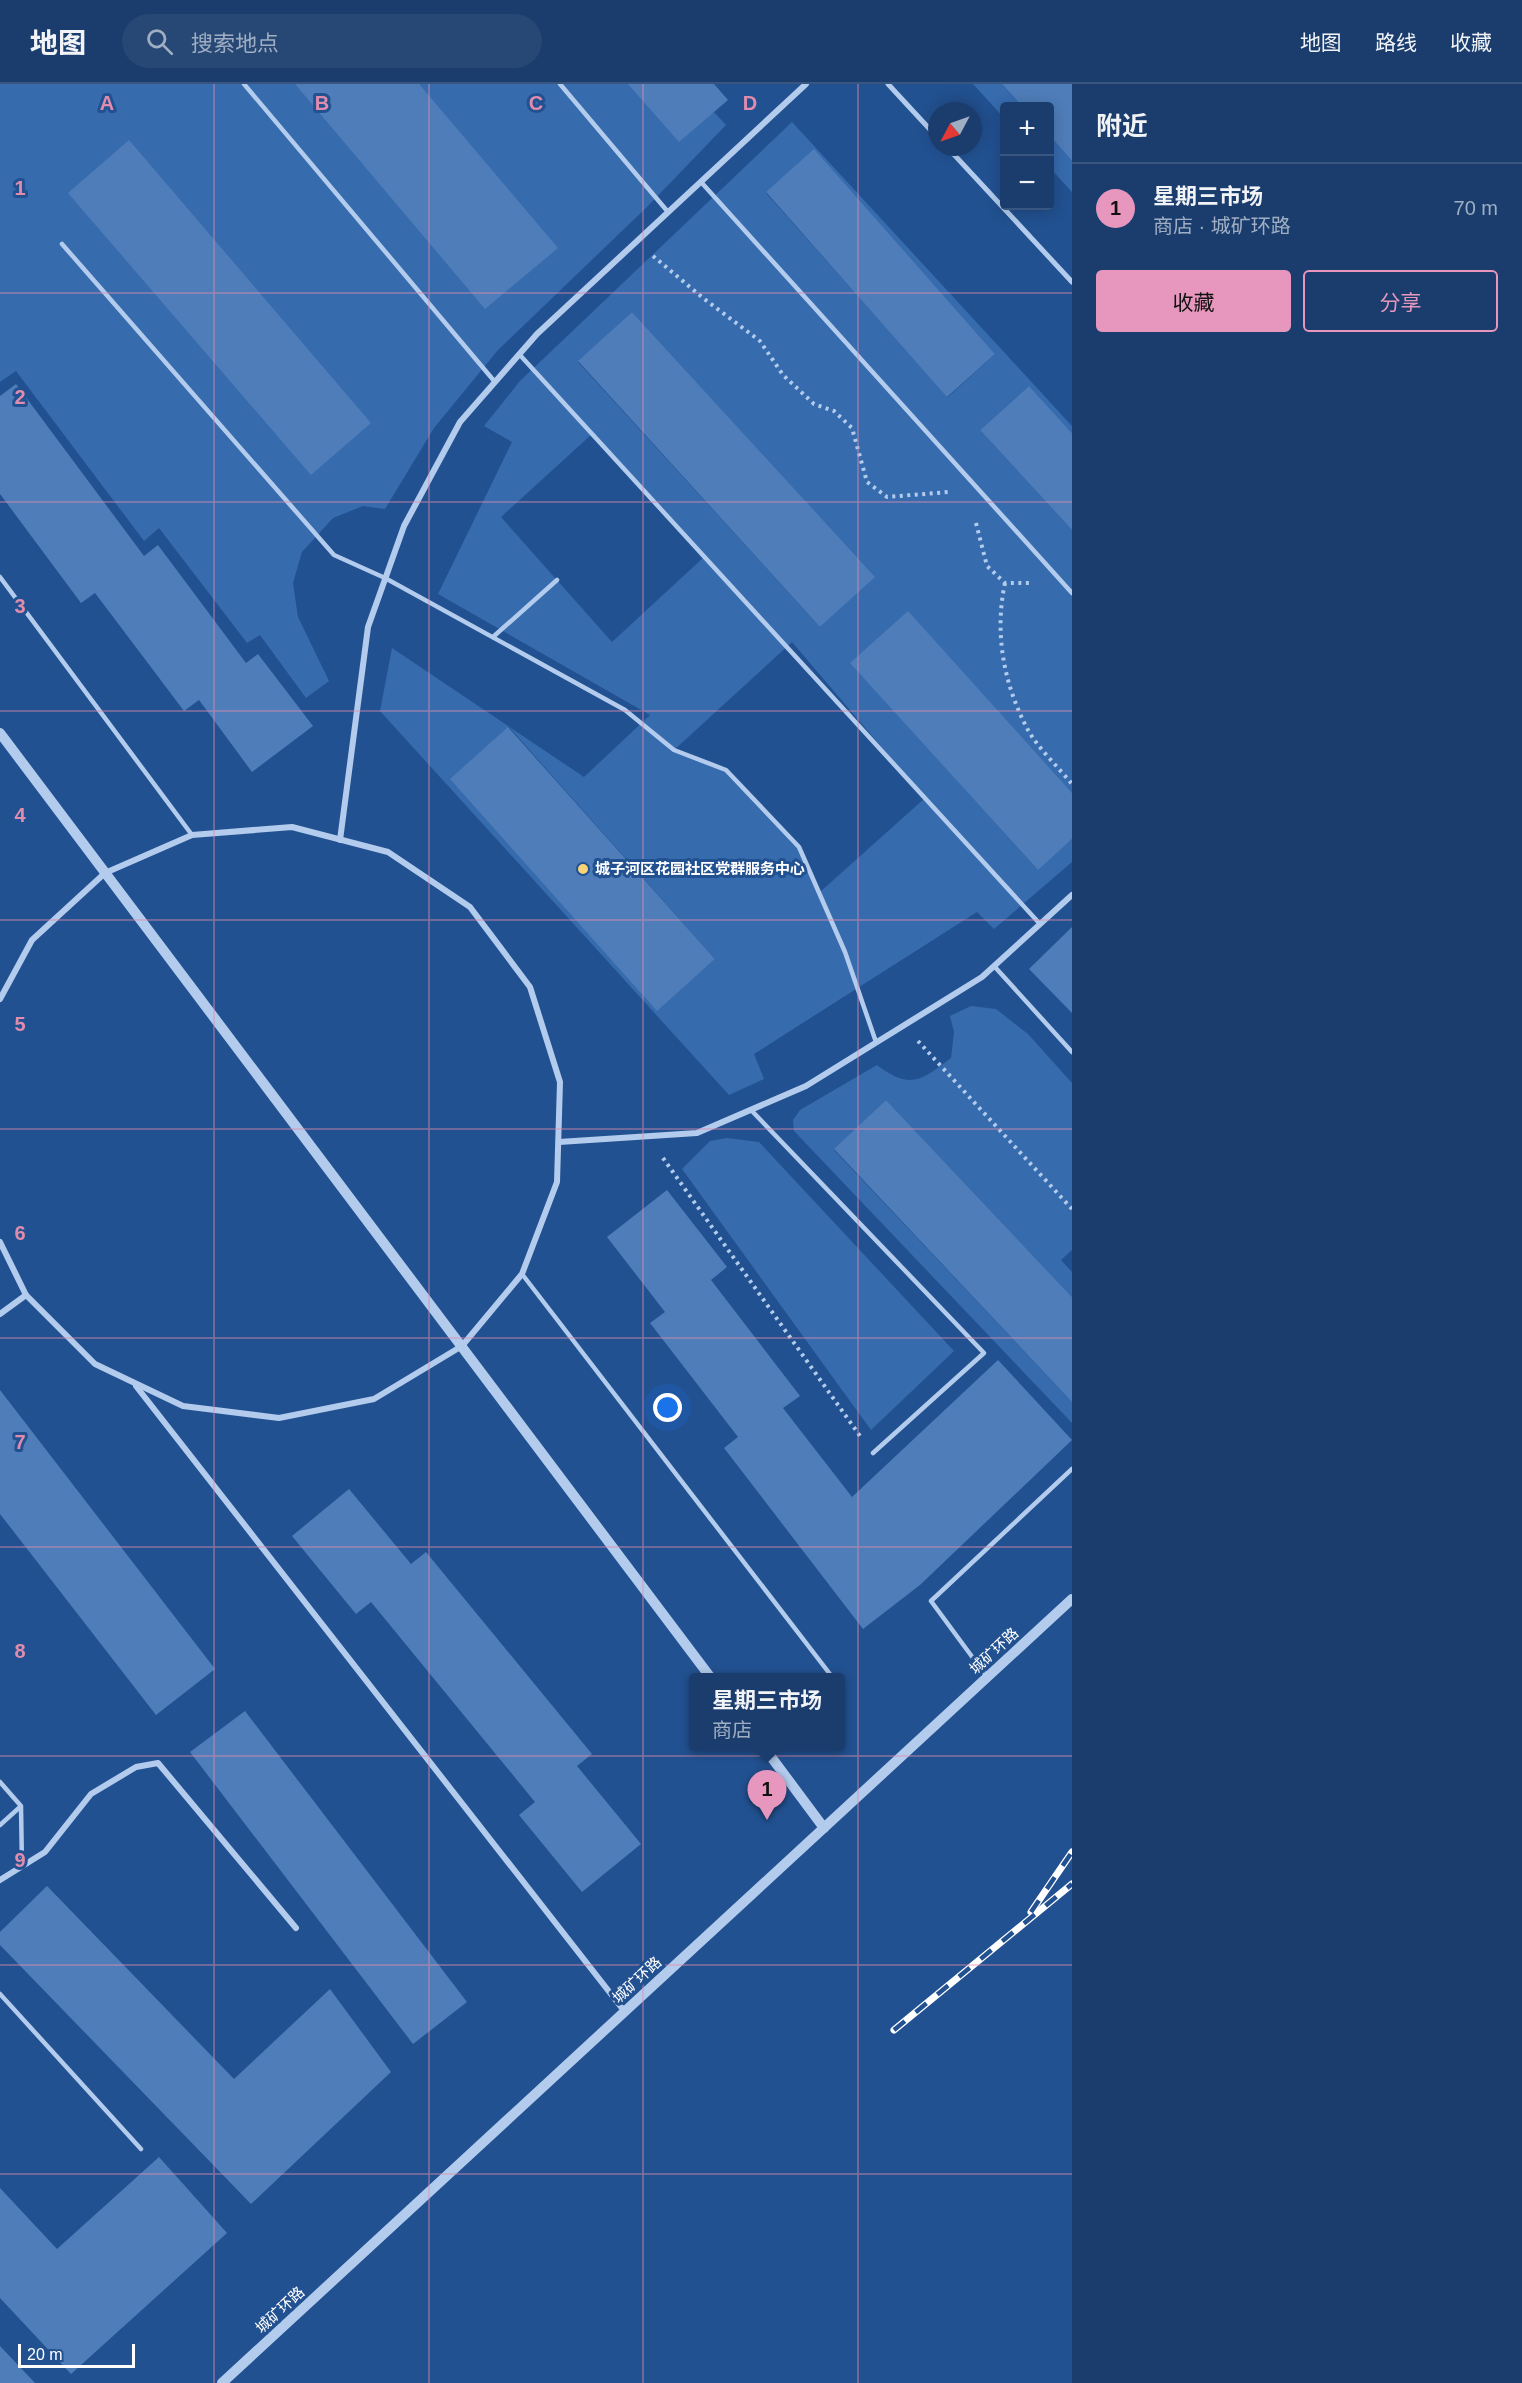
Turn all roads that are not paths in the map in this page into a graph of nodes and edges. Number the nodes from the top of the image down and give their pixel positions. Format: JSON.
{"nodes":[{"id":1,"x":243,"y":84,"type":"edge"},
{"id":2,"x":560,"y":84,"type":"edge"},
{"id":3,"x":806,"y":84,"type":"edge"},
{"id":4,"x":888,"y":84,"type":"edge"},
{"id":5,"x":928,"y":127,"type":"edge"},
{"id":6,"x":954,"y":156,"type":"edge"},
{"id":7,"x":700,"y":182,"type":"junction"},
{"id":8,"x":668,"y":212,"type":"junction"},
{"id":9,"x":62,"y":244,"type":"dead end"},
{"id":10,"x":1072,"y":282,"type":"edge"},
{"id":11,"x":519,"y":354,"type":"junction"},
{"id":12,"x":495,"y":382,"type":"junction"},
{"id":13,"x":0,"y":577,"type":"edge"},
{"id":14,"x":386,"y":579,"type":"junction"},
{"id":15,"x":557,"y":580,"type":"dead end"},
{"id":16,"x":1072,"y":593,"type":"edge"},
{"id":17,"x":493,"y":637,"type":"junction"},
{"id":18,"x":0,"y":733,"type":"edge"},
{"id":19,"x":192,"y":835,"type":"junction"},
{"id":20,"x":340,"y":840,"type":"junction"},
{"id":21,"x":105,"y":873,"type":"junction"},
{"id":22,"x":1072,"y":895,"type":"edge"},
{"id":23,"x":1040,"y":924,"type":"junction"},
{"id":24,"x":994,"y":966,"type":"junction"},
{"id":25,"x":0,"y":999,"type":"edge"},
{"id":26,"x":876,"y":1042,"type":"junction"},
{"id":27,"x":1072,"y":1052,"type":"edge"},
{"id":28,"x":751,"y":1110,"type":"junction"},
{"id":29,"x":559,"y":1142,"type":"junction"},
{"id":30,"x":0,"y":1242,"type":"edge"},
{"id":31,"x":522,"y":1275,"type":"junction"},
{"id":32,"x":26,"y":1295,"type":"junction"},
{"id":33,"x":0,"y":1314,"type":"edge"},
{"id":34,"x":462,"y":1346,"type":"junction"},
{"id":35,"x":134,"y":1383,"type":"junction"},
{"id":36,"x":873,"y":1454,"type":"road end"},
{"id":37,"x":1072,"y":1468,"type":"edge"},
{"id":38,"x":1072,"y":1599,"type":"edge"},
{"id":39,"x":708,"y":1673,"type":"edge"},
{"id":40,"x":830,"y":1673,"type":"edge"},
{"id":41,"x":987,"y":1677,"type":"junction"},
{"id":42,"x":767,"y":1751,"type":"edge"},
{"id":43,"x":0,"y":1782,"type":"edge"},
{"id":44,"x":21,"y":1806,"type":"junction"},
{"id":45,"x":0,"y":1825,"type":"edge"},
{"id":46,"x":824,"y":1828,"type":"junction"},
{"id":47,"x":22,"y":1867,"type":"junction"},
{"id":48,"x":0,"y":1880,"type":"edge"},
{"id":49,"x":296,"y":1928,"type":"dead end"},
{"id":50,"x":0,"y":1994,"type":"edge"},
{"id":51,"x":625,"y":2012,"type":"junction"},
{"id":52,"x":141,"y":2150,"type":"dead end"},
{"id":53,"x":222,"y":2383,"type":"edge"}],
"edges":[{"from":1,"to":12,"type":"lane"},
{"from":2,"to":8,"type":"lane"},
{"from":3,"to":7,"type":"street"},
{"from":4,"to":5,"type":"street"},
{"from":6,"to":10,"type":"street"},
{"from":7,"to":8,"type":"street"},
{"from":7,"to":16,"type":"lane"},
{"from":8,"to":11,"type":"street"},
{"from":9,"to":14,"type":"lane"},
{"from":11,"to":12,"type":"street"},
{"from":11,"to":23,"type":"lane"},
{"from":12,"to":14,"type":"street"},
{"from":13,"to":19,"type":"lane"},
{"from":14,"to":17,"type":"lane"},
{"from":14,"to":20,"type":"street"},
{"from":15,"to":17,"type":"lane"},
{"from":17,"to":26,"type":"lane"},
{"from":18,"to":21,"type":"street"},
{"from":19,"to":20,"type":"street"},
{"from":19,"to":21,"type":"street"},
{"from":20,"to":29,"type":"street"},
{"from":21,"to":25,"type":"street"},
{"from":21,"to":34,"type":"street"},
{"from":22,"to":23,"type":"street"},
{"from":23,"to":24,"type":"street"},
{"from":24,"to":26,"type":"street"},
{"from":24,"to":27,"type":"lane"},
{"from":26,"to":28,"type":"street"},
{"from":28,"to":29,"type":"street"},
{"from":28,"to":36,"type":"lane"},
{"from":29,"to":31,"type":"street"},
{"from":30,"to":32,"type":"street"},
{"from":31,"to":34,"type":"street"},
{"from":31,"to":40,"type":"lane"},
{"from":32,"to":33,"type":"street"},
{"from":32,"to":35,"type":"street"},
{"from":34,"to":35,"type":"street"},
{"from":34,"to":39,"type":"street"},
{"from":35,"to":51,"type":"street"},
{"from":37,"to":41,"type":"lane"},
{"from":38,"to":41,"type":"street","name":"城矿环路"},
{"from":41,"to":46,"type":"street","name":"城矿环路"},
{"from":42,"to":46,"type":"street"},
{"from":43,"to":44,"type":"lane"},
{"from":44,"to":45,"type":"lane"},
{"from":44,"to":47,"type":"lane"},
{"from":46,"to":51,"type":"street","name":"城矿环路"},
{"from":47,"to":48,"type":"street"},
{"from":47,"to":49,"type":"street"},
{"from":50,"to":52,"type":"lane"},
{"from":51,"to":53,"type":"street","name":"城矿环路"}]}
